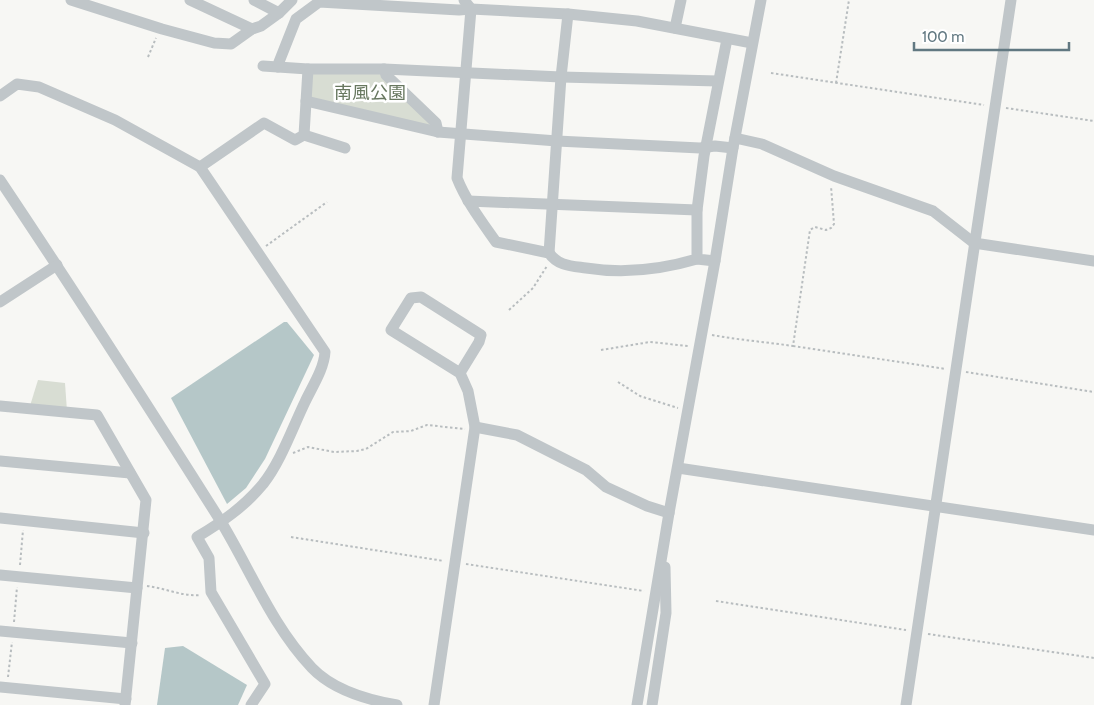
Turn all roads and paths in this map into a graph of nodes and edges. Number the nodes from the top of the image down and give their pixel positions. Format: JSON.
{"nodes":[{"id":1,"x":70,"y":0,"type":"edge"},
{"id":2,"x":190,"y":0,"type":"edge"},
{"id":3,"x":254,"y":0,"type":"edge"},
{"id":4,"x":292,"y":0,"type":"edge"},
{"id":5,"x":681,"y":0,"type":"edge"},
{"id":6,"x":761,"y":0,"type":"edge"},
{"id":7,"x":849,"y":0,"type":"edge"},
{"id":8,"x":1011,"y":0,"type":"edge"},
{"id":9,"x":468,"y":5,"type":"edge"},
{"id":10,"x":279,"y":13,"type":"junction"},
{"id":11,"x":568,"y":14,"type":"junction"},
{"id":12,"x":675,"y":28,"type":"junction"},
{"id":13,"x":162,"y":29,"type":"junction"},
{"id":14,"x":252,"y":29,"type":"junction"},
{"id":15,"x":726,"y":39,"type":"junction"},
{"id":16,"x":752,"y":43,"type":"junction"},
{"id":17,"x":148,"y":56,"type":"dead end"},
{"id":18,"x":264,"y":66,"type":"dead end"},
{"id":19,"x":278,"y":67,"type":"junction"},
{"id":20,"x":308,"y":69,"type":"junction"},
{"id":21,"x":384,"y":69,"type":"junction"},
{"id":22,"x":467,"y":72,"type":"junction"},
{"id":23,"x":771,"y":73,"type":"dead end"},
{"id":24,"x":561,"y":77,"type":"junction"},
{"id":25,"x":718,"y":80,"type":"junction"},
{"id":26,"x":836,"y":83,"type":"junction"},
{"id":27,"x":0,"y":96,"type":"edge"},
{"id":28,"x":306,"y":101,"type":"junction"},
{"id":29,"x":996,"y":106,"type":"junction"},
{"id":30,"x":1094,"y":120,"type":"edge"},
{"id":31,"x":438,"y":132,"type":"junction"},
{"id":32,"x":304,"y":135,"type":"junction"},
{"id":33,"x":462,"y":135,"type":"junction"},
{"id":34,"x":557,"y":142,"type":"junction"},
{"id":35,"x":734,"y":143,"type":"junction"},
{"id":36,"x":706,"y":146,"type":"junction"},
{"id":37,"x":345,"y":148,"type":"dead end"},
{"id":38,"x":200,"y":167,"type":"junction"},
{"id":39,"x":834,"y":176,"type":"junction"},
{"id":40,"x":0,"y":180,"type":"edge"},
{"id":41,"x":468,"y":201,"type":"junction"},
{"id":42,"x":327,"y":202,"type":"dead end"},
{"id":43,"x":552,"y":204,"type":"junction"},
{"id":44,"x":697,"y":210,"type":"junction"},
{"id":45,"x":974,"y":243,"type":"junction"},
{"id":46,"x":257,"y":252,"type":"junction"},
{"id":47,"x":550,"y":255,"type":"junction"},
{"id":48,"x":696,"y":259,"type":"junction"},
{"id":49,"x":1094,"y":260,"type":"edge"},
{"id":50,"x":715,"y":261,"type":"junction"},
{"id":51,"x":57,"y":265,"type":"junction"},
{"id":52,"x":0,"y":302,"type":"edge"},
{"id":53,"x":509,"y":310,"type":"dead end"},
{"id":54,"x":702,"y":334,"type":"junction"},
{"id":55,"x":793,"y":346,"type":"junction"},
{"id":56,"x":699,"y":348,"type":"junction"},
{"id":57,"x":601,"y":350,"type":"dead end"},
{"id":58,"x":955,"y":370,"type":"junction"},
{"id":59,"x":460,"y":373,"type":"junction"},
{"id":60,"x":618,"y":382,"type":"dead end"},
{"id":61,"x":1094,"y":392,"type":"edge"},
{"id":62,"x":0,"y":406,"type":"edge"},
{"id":63,"x":688,"y":412,"type":"junction"},
{"id":64,"x":475,"y":427,"type":"junction"},
{"id":65,"x":278,"y":459,"type":"junction"},
{"id":66,"x":0,"y":461,"type":"edge"},
{"id":67,"x":678,"y":468,"type":"junction"},
{"id":68,"x":130,"y":473,"type":"junction"},
{"id":69,"x":935,"y":505,"type":"junction"},
{"id":70,"x":0,"y":518,"type":"edge"},
{"id":71,"x":668,"y":518,"type":"junction"},
{"id":72,"x":24,"y":520,"type":"junction"},
{"id":73,"x":221,"y":522,"type":"junction"},
{"id":74,"x":1094,"y":530,"type":"edge"},
{"id":75,"x":144,"y":533,"type":"junction"},
{"id":76,"x":291,"y":537,"type":"dead end"},
{"id":77,"x":455,"y":562,"type":"junction"},
{"id":78,"x":0,"y":575,"type":"edge"},
{"id":79,"x":18,"y":576,"type":"junction"},
{"id":80,"x":137,"y":586,"type":"junction"},
{"id":81,"x":211,"y":592,"type":"junction"},
{"id":82,"x":656,"y":593,"type":"junction"},
{"id":83,"x":716,"y":601,"type":"dead end"},
{"id":84,"x":0,"y":631,"type":"edge"},
{"id":85,"x":13,"y":632,"type":"junction"},
{"id":86,"x":916,"y":632,"type":"junction"},
{"id":87,"x":132,"y":643,"type":"junction"},
{"id":88,"x":1094,"y":658,"type":"edge"},
{"id":89,"x":4,"y":687,"type":"edge"},
{"id":90,"x":126,"y":702,"type":"edge"},
{"id":91,"x":251,"y":705,"type":"edge"},
{"id":92,"x":397,"y":705,"type":"edge"},
{"id":93,"x":434,"y":705,"type":"edge"},
{"id":94,"x":637,"y":705,"type":"edge"},
{"id":95,"x":652,"y":705,"type":"edge"},
{"id":96,"x":906,"y":705,"type":"edge"}],
"edges":[{"from":1,"to":13,"type":"street"},
{"from":2,"to":14,"type":"street"},
{"from":3,"to":10,"type":"street"},
{"from":4,"to":10,"type":"street"},
{"from":5,"to":12,"type":"street"},
{"from":6,"to":16,"type":"street"},
{"from":7,"to":26,"type":"path"},
{"from":8,"to":29,"type":"street"},
{"from":9,"to":11,"type":"street"},
{"from":9,"to":19,"type":"street"},
{"from":9,"to":22,"type":"street"},
{"from":10,"to":14,"type":"street"},
{"from":11,"to":12,"type":"street"},
{"from":11,"to":24,"type":"street"},
{"from":12,"to":15,"type":"street"},
{"from":13,"to":14,"type":"street"},
{"from":13,"to":17,"type":"path"},
{"from":15,"to":16,"type":"street"},
{"from":15,"to":25,"type":"street"},
{"from":16,"to":35,"type":"street"},
{"from":18,"to":19,"type":"street"},
{"from":19,"to":20,"type":"street"},
{"from":20,"to":21,"type":"street"},
{"from":20,"to":28,"type":"street"},
{"from":21,"to":22,"type":"street"},
{"from":21,"to":31,"type":"street"},
{"from":22,"to":24,"type":"street"},
{"from":22,"to":33,"type":"street"},
{"from":23,"to":26,"type":"path"},
{"from":24,"to":25,"type":"street"},
{"from":24,"to":34,"type":"street"},
{"from":25,"to":36,"type":"street"},
{"from":26,"to":29,"type":"path"},
{"from":27,"to":38,"type":"street"},
{"from":28,"to":31,"type":"street"},
{"from":28,"to":32,"type":"street"},
{"from":29,"to":30,"type":"path"},
{"from":29,"to":45,"type":"street"},
{"from":31,"to":33,"type":"street"},
{"from":32,"to":37,"type":"street"},
{"from":32,"to":38,"type":"street"},
{"from":33,"to":34,"type":"street"},
{"from":33,"to":41,"type":"street"},
{"from":34,"to":36,"type":"street"},
{"from":34,"to":43,"type":"street"},
{"from":35,"to":36,"type":"street"},
{"from":35,"to":39,"type":"street"},
{"from":35,"to":50,"type":"street"},
{"from":36,"to":44,"type":"street"},
{"from":38,"to":46,"type":"street"},
{"from":39,"to":45,"type":"street"},
{"from":39,"to":55,"type":"path"},
{"from":40,"to":51,"type":"street"},
{"from":41,"to":43,"type":"street"},
{"from":41,"to":47,"type":"street"},
{"from":42,"to":46,"type":"path"},
{"from":43,"to":44,"type":"street"},
{"from":43,"to":47,"type":"street"},
{"from":44,"to":48,"type":"street"},
{"from":45,"to":49,"type":"street"},
{"from":45,"to":58,"type":"street"},
{"from":46,"to":65,"type":"street"},
{"from":47,"to":48,"type":"street"},
{"from":47,"to":53,"type":"path"},
{"from":48,"to":50,"type":"street"},
{"from":50,"to":54,"type":"street"},
{"from":51,"to":52,"type":"street"},
{"from":51,"to":73,"type":"street"},
{"from":54,"to":55,"type":"path"},
{"from":54,"to":56,"type":"street"},
{"from":55,"to":58,"type":"path"},
{"from":56,"to":57,"type":"path"},
{"from":56,"to":63,"type":"street"},
{"from":58,"to":61,"type":"path"},
{"from":58,"to":69,"type":"street"},
{"from":59,"to":59,"type":"street"},
{"from":59,"to":64,"type":"street"},
{"from":60,"to":63,"type":"path"},
{"from":62,"to":68,"type":"street"},
{"from":63,"to":67,"type":"street"},
{"from":64,"to":65,"type":"path"},
{"from":64,"to":71,"type":"street"},
{"from":64,"to":77,"type":"street"},
{"from":65,"to":73,"type":"street"},
{"from":66,"to":68,"type":"street"},
{"from":67,"to":69,"type":"street"},
{"from":67,"to":71,"type":"street"},
{"from":68,"to":75,"type":"street"},
{"from":69,"to":74,"type":"street"},
{"from":69,"to":86,"type":"street"},
{"from":70,"to":72,"type":"street"},
{"from":71,"to":82,"type":"street"},
{"from":71,"to":95,"type":"street"},
{"from":72,"to":75,"type":"street"},
{"from":72,"to":79,"type":"path"},
{"from":73,"to":81,"type":"street"},
{"from":73,"to":92,"type":"street"},
{"from":75,"to":80,"type":"street"},
{"from":76,"to":77,"type":"path"},
{"from":77,"to":82,"type":"path"},
{"from":77,"to":93,"type":"street"},
{"from":78,"to":79,"type":"street"},
{"from":79,"to":80,"type":"street"},
{"from":79,"to":85,"type":"path"},
{"from":80,"to":81,"type":"path"},
{"from":80,"to":87,"type":"street"},
{"from":81,"to":91,"type":"street"},
{"from":82,"to":94,"type":"street"},
{"from":83,"to":86,"type":"path"},
{"from":84,"to":85,"type":"street"},
{"from":85,"to":87,"type":"street"},
{"from":85,"to":89,"type":"path"},
{"from":86,"to":88,"type":"path"},
{"from":86,"to":96,"type":"street"},
{"from":87,"to":90,"type":"street"},
{"from":89,"to":90,"type":"street"}]}
